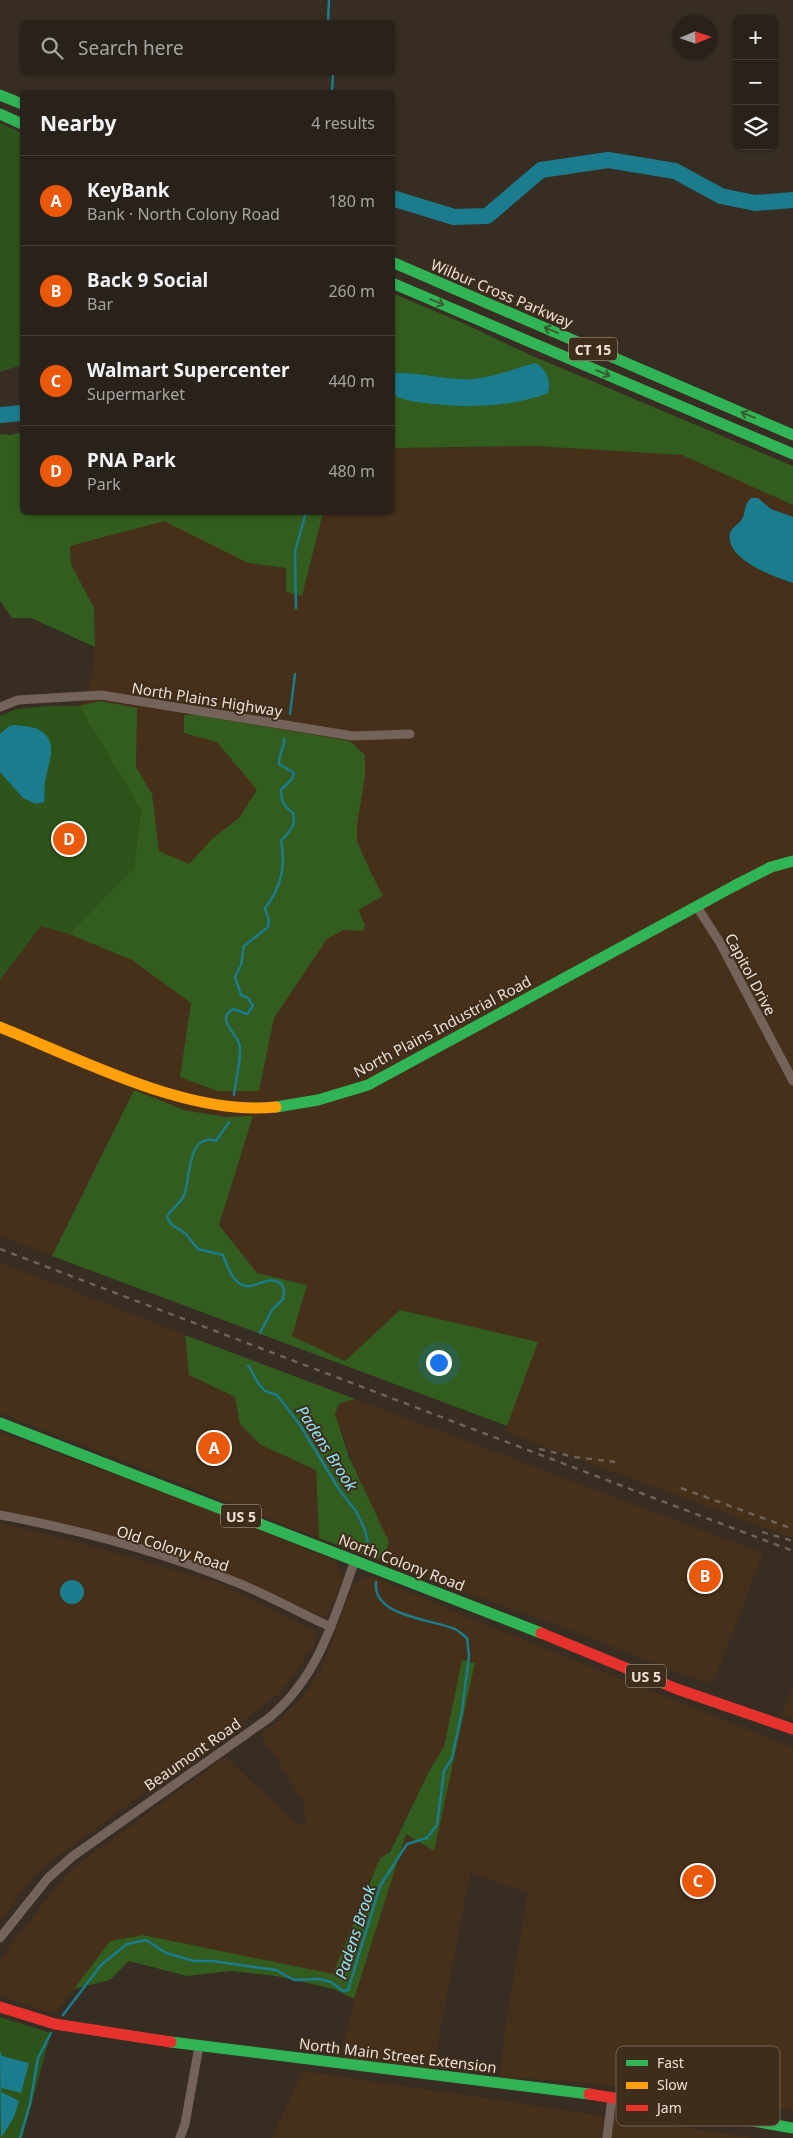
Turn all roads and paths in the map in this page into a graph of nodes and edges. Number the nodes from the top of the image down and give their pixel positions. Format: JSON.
{"nodes":[{"id":1,"x":0,"y":95,"type":"edge"},
{"id":2,"x":20,"y":103,"type":"edge"},
{"id":3,"x":0,"y":114,"type":"edge"},
{"id":4,"x":20,"y":123,"type":"edge"},
{"id":5,"x":395,"y":263,"type":"edge"},
{"id":6,"x":395,"y":284,"type":"edge"},
{"id":7,"x":793,"y":435,"type":"edge"},
{"id":8,"x":793,"y":454,"type":"edge"},
{"id":9,"x":0,"y":707,"type":"edge"},
{"id":10,"x":410,"y":734,"type":"dead end"},
{"id":11,"x":793,"y":860,"type":"edge"},
{"id":12,"x":697,"y":907,"type":"junction"},
{"id":13,"x":0,"y":1027,"type":"edge"},
{"id":14,"x":793,"y":1082,"type":"edge"},
{"id":15,"x":0,"y":1423,"type":"edge"},
{"id":16,"x":0,"y":1515,"type":"edge"},
{"id":17,"x":355,"y":1560,"type":"junction"},
{"id":18,"x":331,"y":1627,"type":"junction"},
{"id":19,"x":793,"y":1729,"type":"edge"},
{"id":20,"x":0,"y":1938,"type":"edge"},
{"id":21,"x":0,"y":2007,"type":"edge"},
{"id":22,"x":199,"y":2046,"type":"junction"},
{"id":23,"x":612,"y":2097,"type":"junction"},
{"id":24,"x":616,"y":2098,"type":"edge"},
{"id":25,"x":780,"y":2126,"type":"edge"},
{"id":26,"x":793,"y":2128,"type":"edge"},
{"id":27,"x":180,"y":2138,"type":"edge"},
{"id":28,"x":607,"y":2138,"type":"edge"}],
"edges":[{"from":1,"to":2,"type":"main road"},
{"from":3,"to":4,"type":"main road"},
{"from":7,"to":5,"type":"main road","name":"Wilbur Cross Parkway","number":"CT 15","one_way":true},
{"from":6,"to":8,"type":"main road","number":"CT 15","one_way":true},
{"from":9,"to":10,"type":"street","name":"North Plains Highway"},
{"from":11,"to":12,"type":"main road","name":"North Plains Industrial Road"},
{"from":12,"to":13,"type":"main road","name":"North Plains Industrial Road"},
{"from":12,"to":14,"type":"street","name":"Capitol Drive"},
{"from":15,"to":17,"type":"main road","name":"North Colony Road","number":"US 5"},
{"from":16,"to":18,"type":"street","name":"Old Colony Road"},
{"from":17,"to":18,"type":"street","name":"Beaumont Road"},
{"from":17,"to":19,"type":"main road","name":"North Colony Road","number":"US 5"},
{"from":18,"to":20,"type":"street","name":"Beaumont Road"},
{"from":21,"to":22,"type":"main road","name":"North Main Street Extension"},
{"from":22,"to":23,"type":"main road","name":"North Main Street Extension"},
{"from":22,"to":27,"type":"street"},
{"from":23,"to":24,"type":"main road","name":"North Main Street Extension"},
{"from":23,"to":28,"type":"street"},
{"from":25,"to":26,"type":"main road","name":"North Main Street Extension"}]}
